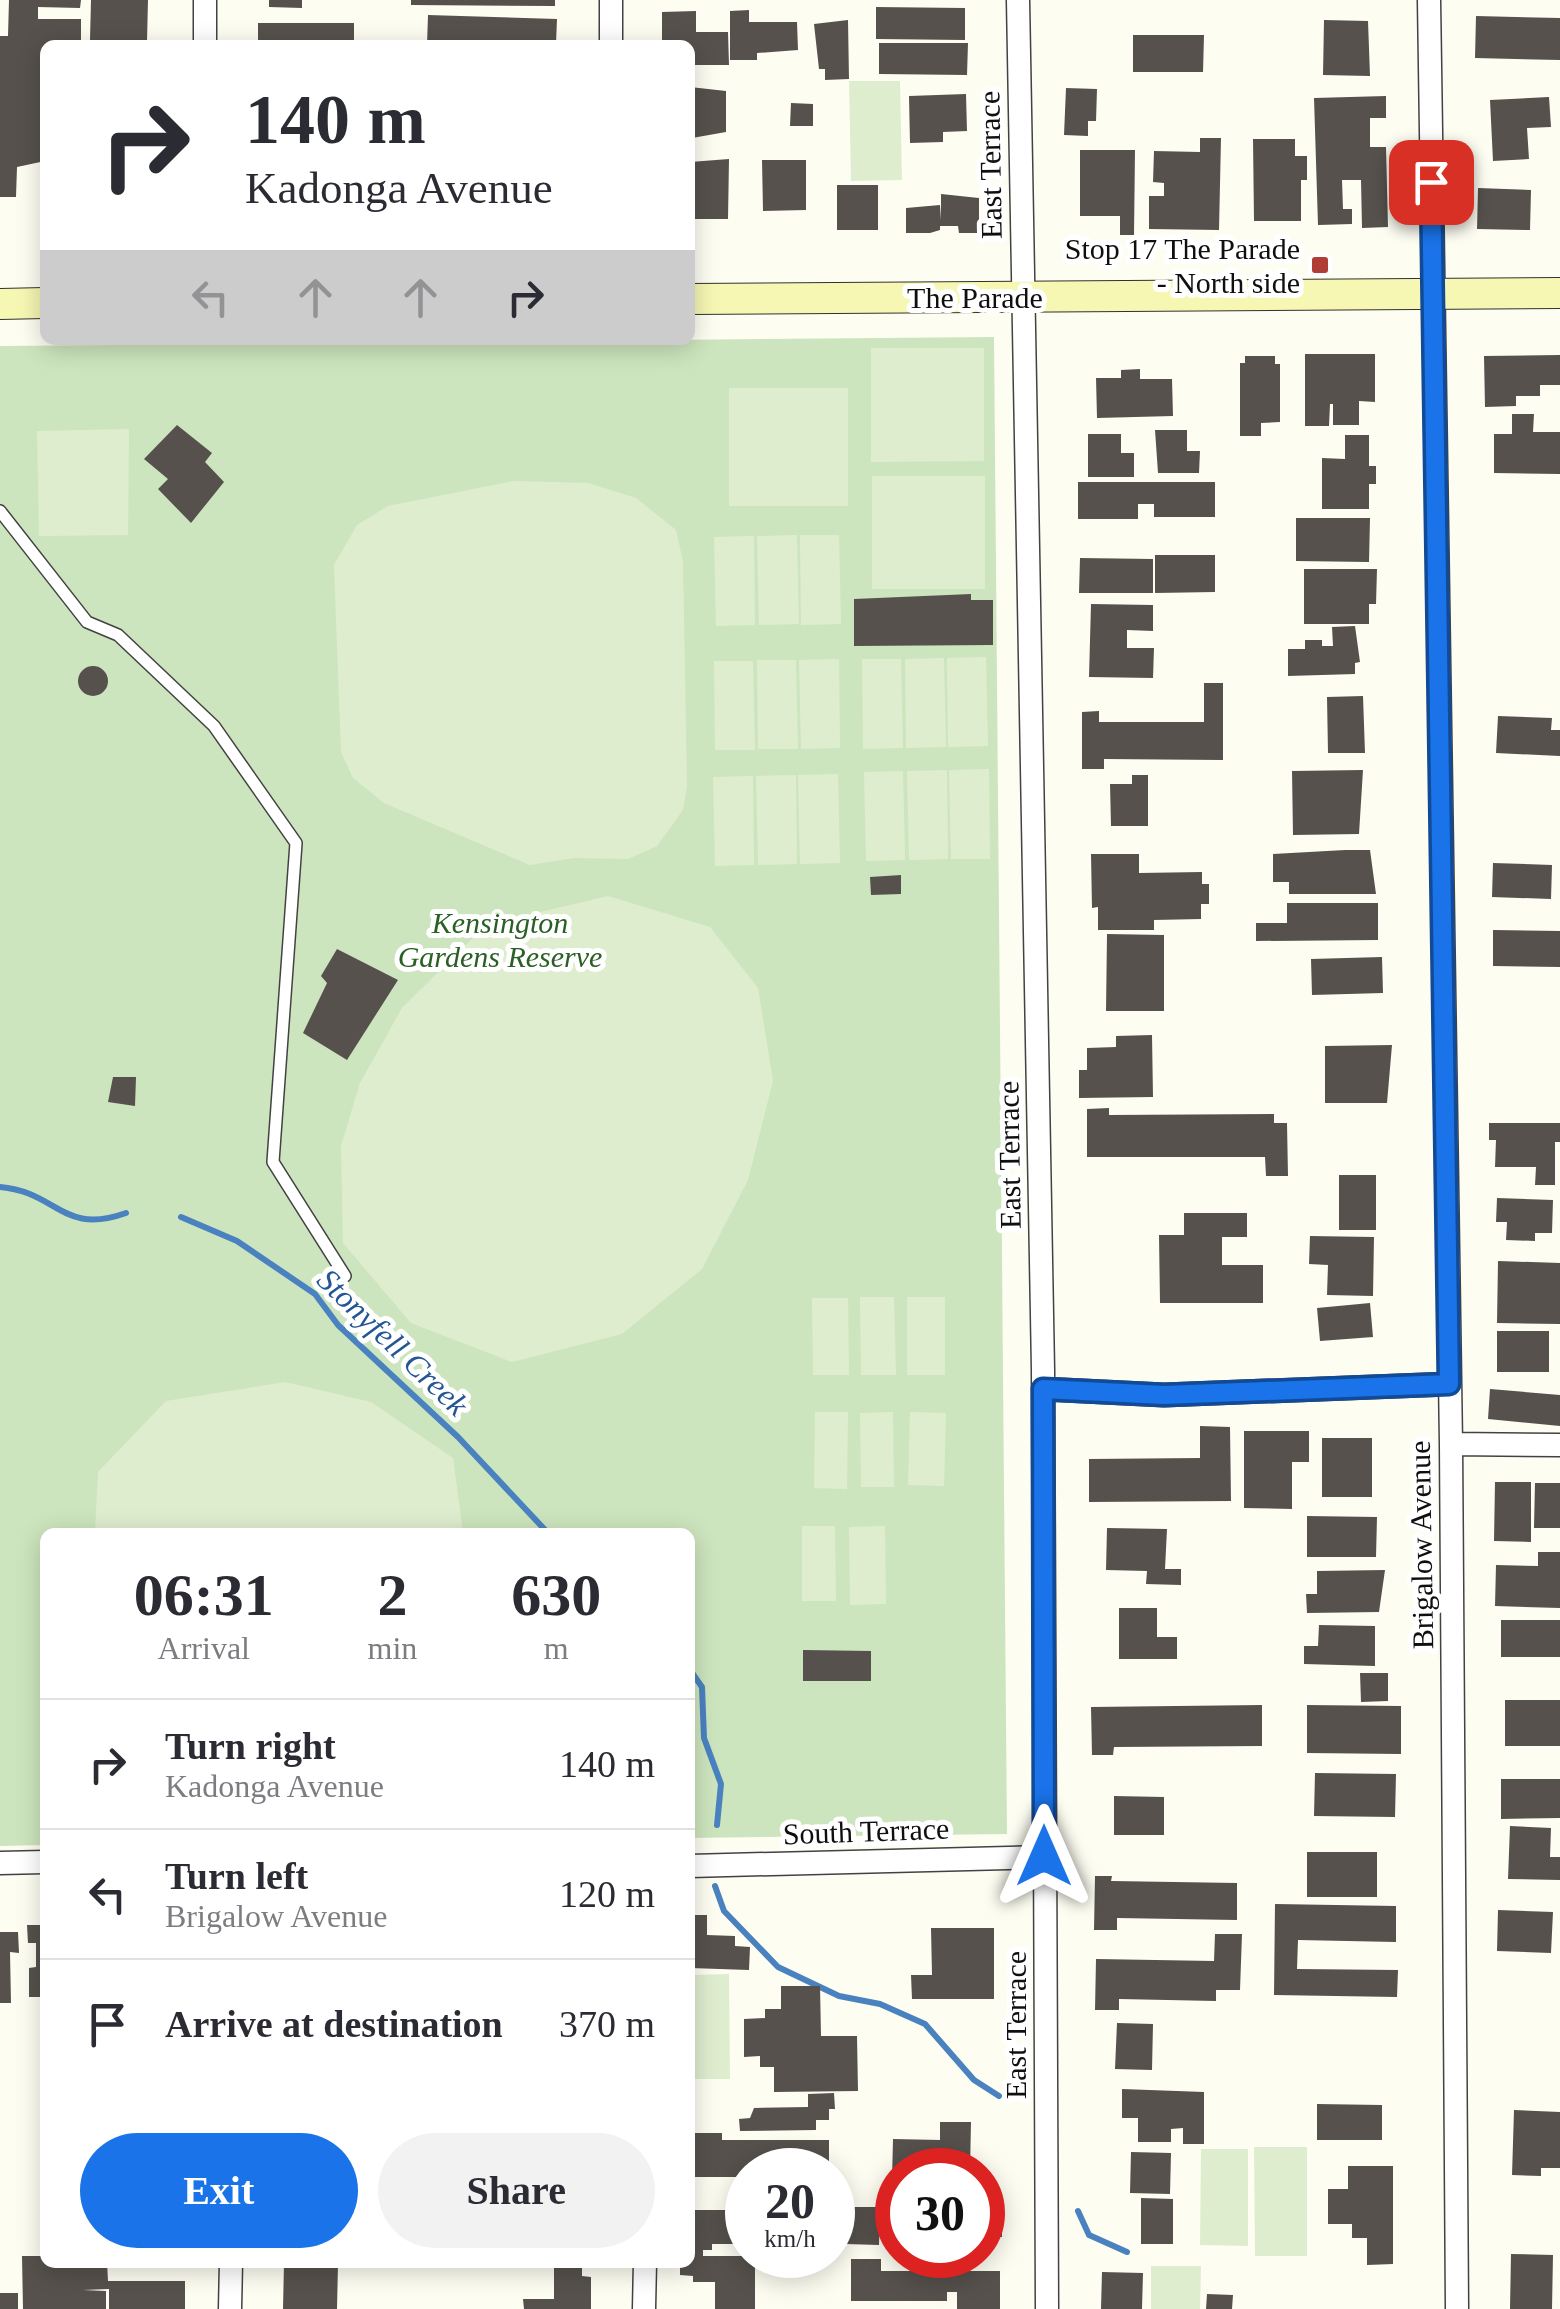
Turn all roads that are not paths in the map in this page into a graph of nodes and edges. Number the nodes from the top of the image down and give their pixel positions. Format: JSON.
{"nodes":[{"id":1,"x":205,"y":0,"type":"edge"},
{"id":2,"x":611,"y":0,"type":"edge"},
{"id":3,"x":1018,"y":0,"type":"edge"},
{"id":4,"x":1428,"y":0,"type":"edge"},
{"id":5,"x":205,"y":40,"type":"edge"},
{"id":6,"x":611,"y":40,"type":"edge"},
{"id":7,"x":1560,"y":293,"type":"edge"},
{"id":8,"x":1432,"y":294,"type":"junction"},
{"id":9,"x":1022,"y":296,"type":"junction"},
{"id":10,"x":695,"y":299,"type":"edge"},
{"id":11,"x":0,"y":304,"type":"edge"},
{"id":12,"x":40,"y":304,"type":"edge"},
{"id":13,"x":0,"y":511,"type":"edge"},
{"id":14,"x":345,"y":1276,"type":"dead end"},
{"id":15,"x":1449,"y":1384,"type":"junction"},
{"id":16,"x":1043,"y":1389,"type":"junction"},
{"id":17,"x":1451,"y":1444,"type":"junction"},
{"id":18,"x":1560,"y":1445,"type":"edge"},
{"id":19,"x":1044,"y":1856,"type":"junction"},
{"id":20,"x":40,"y":1862,"type":"edge"},
{"id":21,"x":0,"y":1863,"type":"edge"},
{"id":22,"x":695,"y":1866,"type":"edge"},
{"id":23,"x":231,"y":2268,"type":"edge"},
{"id":24,"x":645,"y":2268,"type":"edge"},
{"id":25,"x":230,"y":2309,"type":"edge"},
{"id":26,"x":644,"y":2309,"type":"edge"},
{"id":27,"x":1048,"y":2309,"type":"edge"},
{"id":28,"x":1457,"y":2309,"type":"edge"}],
"edges":[{"from":1,"to":5,"type":"street"},
{"from":2,"to":6,"type":"street"},
{"from":3,"to":9,"type":"street","name":"East Terrace"},
{"from":4,"to":8,"type":"street","name":"Brigalow Avenue"},
{"from":7,"to":8,"type":"main road","name":"The Parade"},
{"from":8,"to":9,"type":"main road","name":"The Parade"},
{"from":8,"to":15,"type":"street","name":"Brigalow Avenue"},
{"from":9,"to":10,"type":"main road","name":"The Parade"},
{"from":9,"to":16,"type":"street","name":"East Terrace"},
{"from":11,"to":12,"type":"main road"},
{"from":13,"to":14,"type":"lane"},
{"from":15,"to":16,"type":"street"},
{"from":15,"to":17,"type":"street","name":"Brigalow Avenue"},
{"from":16,"to":19,"type":"street","name":"East Terrace"},
{"from":17,"to":18,"type":"street"},
{"from":17,"to":28,"type":"street","name":"Brigalow Avenue"},
{"from":19,"to":22,"type":"street","name":"South Terrace"},
{"from":19,"to":27,"type":"street","name":"East Terrace"},
{"from":20,"to":21,"type":"street"},
{"from":23,"to":25,"type":"street"},
{"from":24,"to":26,"type":"street"}]}
